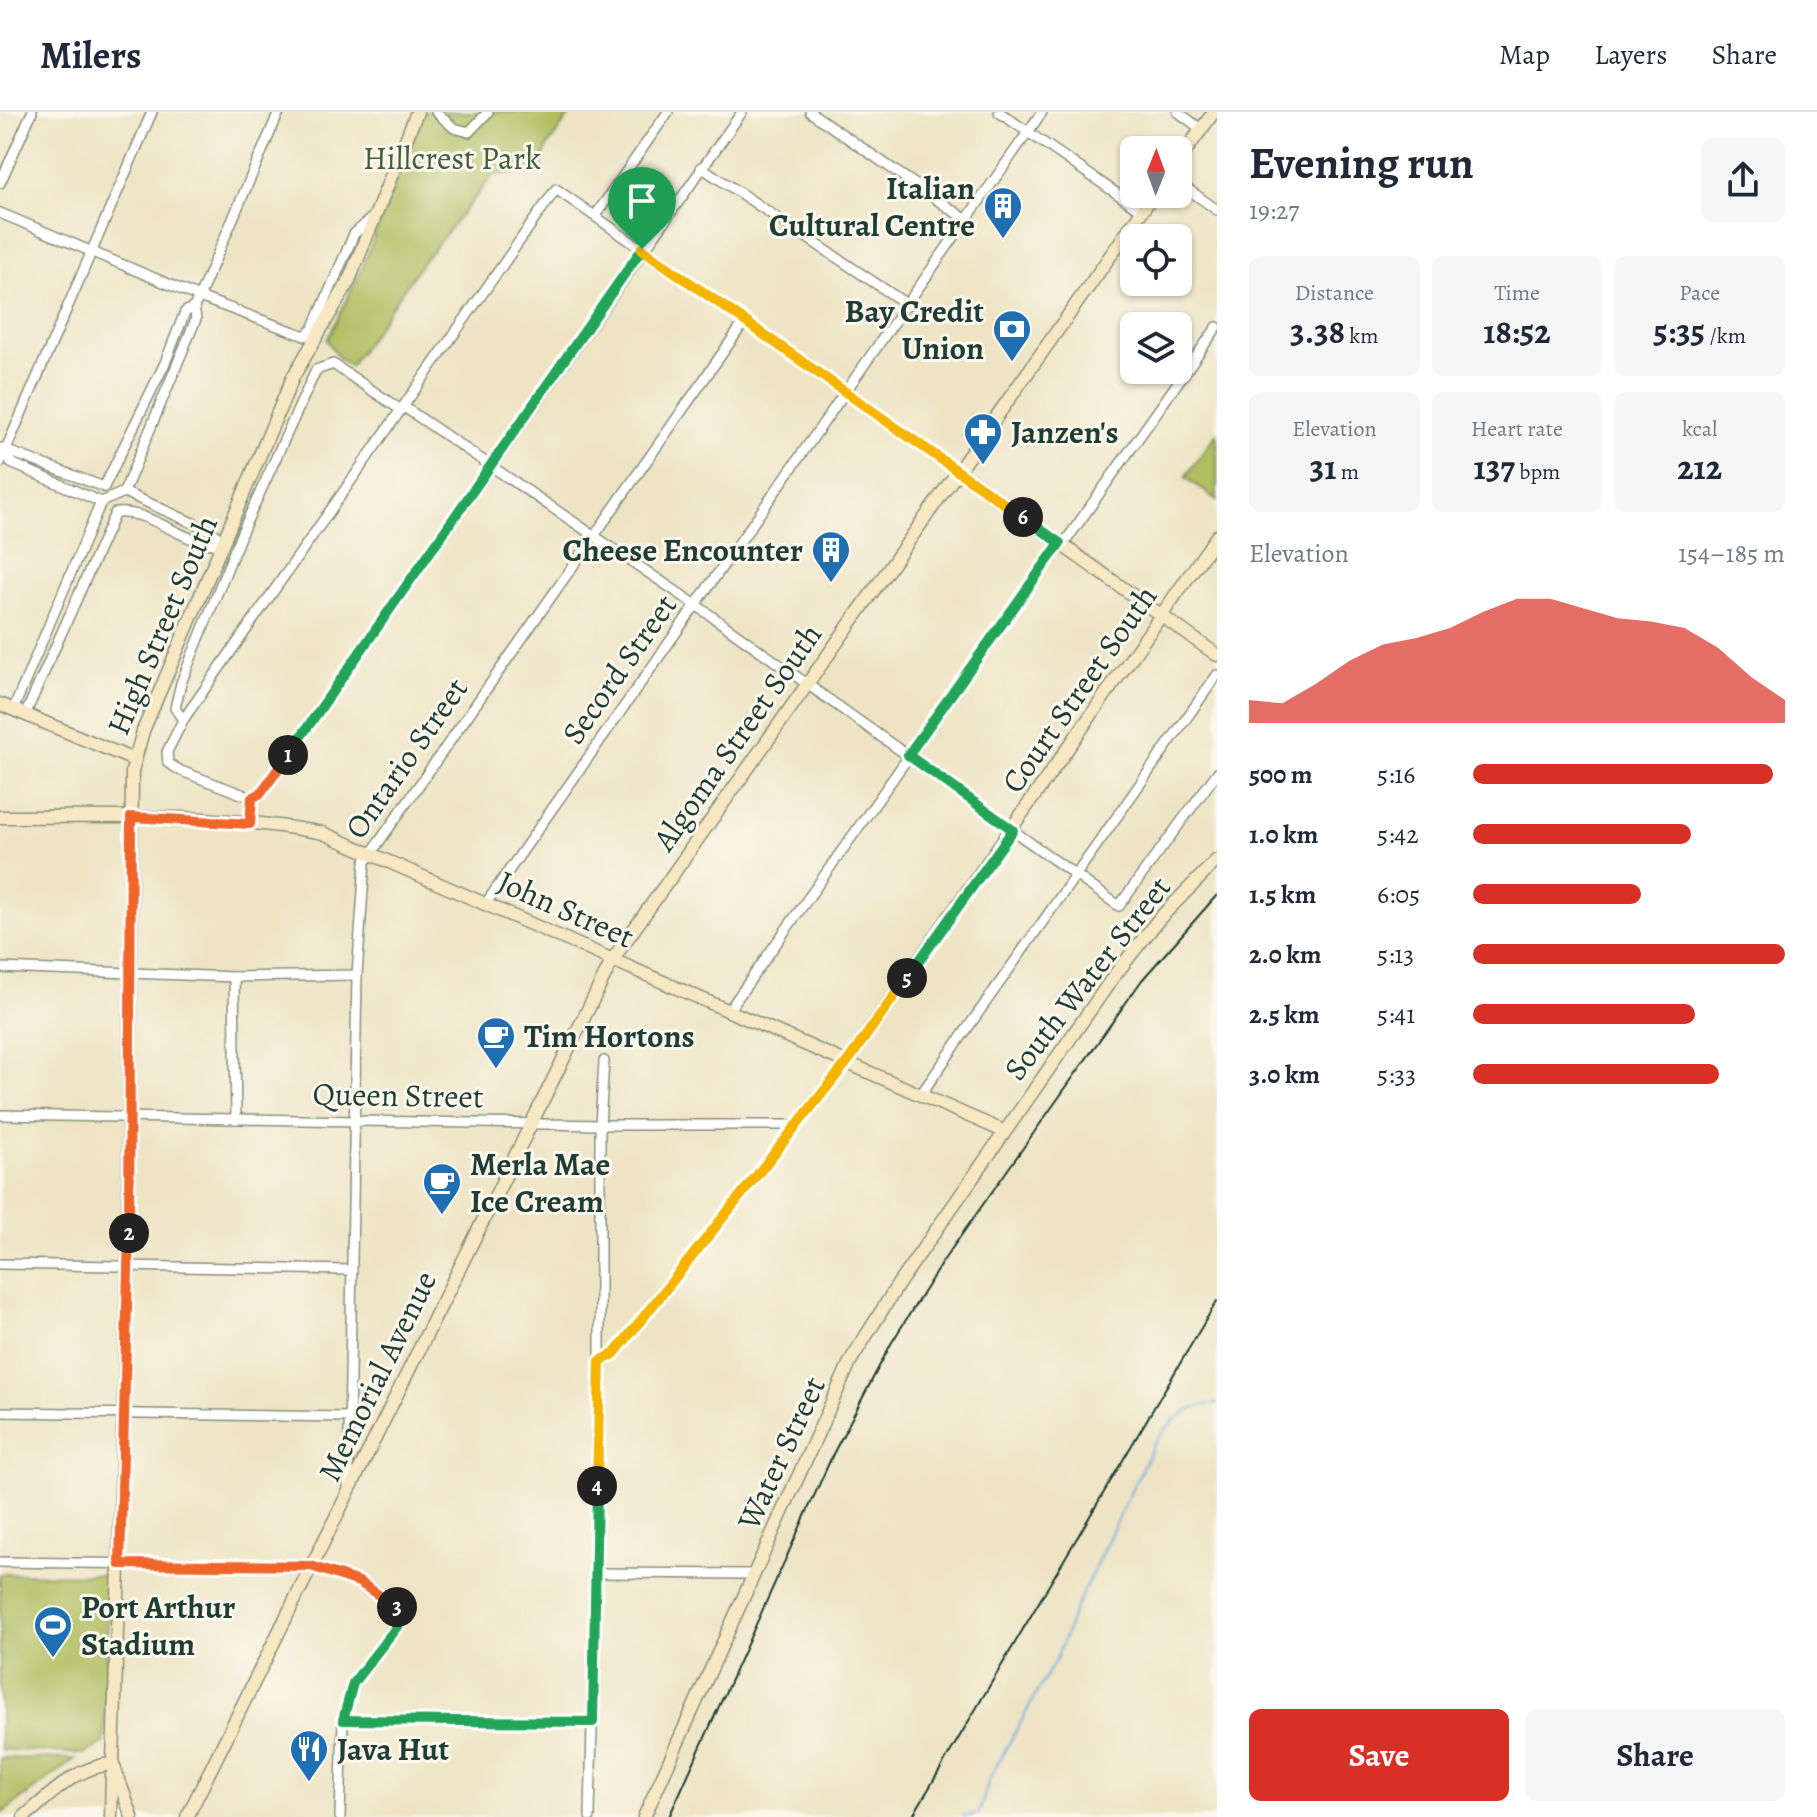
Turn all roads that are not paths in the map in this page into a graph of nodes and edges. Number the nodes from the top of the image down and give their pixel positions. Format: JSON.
{"nodes":[{"id":1,"x":32,"y":112,"type":"edge"},
{"id":2,"x":152,"y":112,"type":"edge"},
{"id":3,"x":279,"y":112,"type":"edge"},
{"id":4,"x":417,"y":112,"type":"edge"},
{"id":5,"x":436,"y":112,"type":"edge"},
{"id":6,"x":488,"y":112,"type":"edge"},
{"id":7,"x":668,"y":112,"type":"edge"},
{"id":8,"x":742,"y":112,"type":"edge"},
{"id":9,"x":810,"y":112,"type":"edge"},
{"id":10,"x":999,"y":112,"type":"edge"},
{"id":11,"x":1042,"y":112,"type":"edge"},
{"id":12,"x":1178,"y":112,"type":"edge"},
{"id":13,"x":1214,"y":112,"type":"edge"},
{"id":14,"x":1201,"y":129,"type":"junction"},
{"id":15,"x":1027,"y":132,"type":"junction"},
{"id":16,"x":1192,"y":142,"type":"edge"},
{"id":17,"x":701,"y":167,"type":"junction"},
{"id":18,"x":0,"y":183,"type":"edge"},
{"id":19,"x":1192,"y":192,"type":"edge"},
{"id":20,"x":1144,"y":208,"type":"edge"},
{"id":21,"x":1217,"y":210,"type":"edge"},
{"id":22,"x":1142,"y":211,"type":"junction"},
{"id":23,"x":0,"y":213,"type":"edge"},
{"id":24,"x":376,"y":214,"type":"junction"},
{"id":25,"x":595,"y":216,"type":"junction"},
{"id":26,"x":968,"y":221,"type":"junction"},
{"id":27,"x":642,"y":249,"type":"junction"},
{"id":28,"x":89,"y":251,"type":"junction"},
{"id":29,"x":199,"y":297,"type":"junction"},
{"id":30,"x":908,"y":305,"type":"junction"},
{"id":31,"x":194,"y":307,"type":"junction"},
{"id":32,"x":745,"y":321,"type":"junction"},
{"id":33,"x":1217,"y":327,"type":"edge"},
{"id":34,"x":165,"y":363,"type":"junction"},
{"id":35,"x":176,"y":368,"type":"junction"},
{"id":36,"x":846,"y":393,"type":"junction"},
{"id":37,"x":402,"y":409,"type":"junction"},
{"id":38,"x":3,"y":449,"type":"edge"},
{"id":39,"x":0,"y":463,"type":"edge"},
{"id":40,"x":491,"y":469,"type":"junction"},
{"id":41,"x":958,"y":471,"type":"junction"},
{"id":42,"x":124,"y":492,"type":"junction"},
{"id":43,"x":97,"y":499,"type":"junction"},
{"id":44,"x":595,"y":535,"type":"junction"},
{"id":45,"x":1217,"y":536,"type":"edge"},
{"id":46,"x":223,"y":544,"type":"junction"},
{"id":47,"x":1062,"y":544,"type":"junction"},
{"id":48,"x":696,"y":605,"type":"junction"},
{"id":49,"x":1160,"y":615,"type":"junction"},
{"id":50,"x":1217,"y":655,"type":"edge"},
{"id":51,"x":1217,"y":675,"type":"edge"},
{"id":52,"x":807,"y":683,"type":"junction"},
{"id":53,"x":0,"y":704,"type":"edge"},
{"id":54,"x":19,"y":712,"type":"junction"},
{"id":55,"x":183,"y":720,"type":"junction"},
{"id":56,"x":908,"y":755,"type":"junction"},
{"id":57,"x":134,"y":760,"type":"junction"},
{"id":58,"x":1217,"y":773,"type":"edge"},
{"id":59,"x":252,"y":798,"type":"junction"},
{"id":60,"x":0,"y":817,"type":"edge"},
{"id":61,"x":131,"y":817,"type":"junction"},
{"id":62,"x":250,"y":824,"type":"junction"},
{"id":63,"x":1013,"y":830,"type":"junction"},
{"id":64,"x":372,"y":851,"type":"junction"},
{"id":65,"x":1217,"y":860,"type":"edge"},
{"id":66,"x":1075,"y":876,"type":"junction"},
{"id":67,"x":486,"y":903,"type":"junction"},
{"id":68,"x":613,"y":959,"type":"junction"},
{"id":69,"x":0,"y":968,"type":"edge"},
{"id":70,"x":129,"y":971,"type":"junction"},
{"id":71,"x":357,"y":975,"type":"junction"},
{"id":72,"x":234,"y":977,"type":"junction"},
{"id":73,"x":729,"y":1010,"type":"junction"},
{"id":74,"x":604,"y":1061,"type":"dead end"},
{"id":75,"x":848,"y":1061,"type":"junction"},
{"id":76,"x":921,"y":1094,"type":"junction"},
{"id":77,"x":0,"y":1115,"type":"edge"},
{"id":78,"x":130,"y":1116,"type":"junction"},
{"id":79,"x":236,"y":1119,"type":"junction"},
{"id":80,"x":357,"y":1120,"type":"junction"},
{"id":81,"x":531,"y":1123,"type":"junction"},
{"id":82,"x":600,"y":1125,"type":"junction"},
{"id":83,"x":795,"y":1125,"type":"junction"},
{"id":84,"x":1003,"y":1131,"type":"junction"},
{"id":85,"x":0,"y":1264,"type":"edge"},
{"id":86,"x":128,"y":1266,"type":"junction"},
{"id":87,"x":352,"y":1270,"type":"junction"},
{"id":88,"x":600,"y":1361,"type":"junction"},
{"id":89,"x":0,"y":1412,"type":"edge"},
{"id":90,"x":125,"y":1413,"type":"junction"},
{"id":91,"x":349,"y":1417,"type":"junction"},
{"id":92,"x":347,"y":1496,"type":"junction"},
{"id":93,"x":0,"y":1562,"type":"edge"},
{"id":94,"x":120,"y":1564,"type":"junction"},
{"id":95,"x":311,"y":1566,"type":"junction"},
{"id":96,"x":596,"y":1573,"type":"junction"},
{"id":97,"x":754,"y":1574,"type":"junction"},
{"id":98,"x":343,"y":1720,"type":"junction"},
{"id":99,"x":593,"y":1722,"type":"junction"},
{"id":100,"x":113,"y":1764,"type":"junction"},
{"id":101,"x":24,"y":1817,"type":"edge"},
{"id":102,"x":111,"y":1817,"type":"edge"},
{"id":103,"x":132,"y":1817,"type":"edge"},
{"id":104,"x":187,"y":1817,"type":"edge"},
{"id":105,"x":340,"y":1817,"type":"edge"},
{"id":106,"x":590,"y":1817,"type":"edge"},
{"id":107,"x":644,"y":1817,"type":"edge"}],
"edges":[{"from":1,"to":18,"type":"street"},
{"from":2,"to":28,"type":"street"},
{"from":3,"to":29,"type":"street"},
{"from":4,"to":24,"type":"main road","name":"High Street South"},
{"from":5,"to":6,"type":"street"},
{"from":7,"to":25,"type":"street"},
{"from":8,"to":17,"type":"street"},
{"from":9,"to":26,"type":"street"},
{"from":10,"to":15,"type":"street"},
{"from":11,"to":15,"type":"street","name":"Secord Street"},
{"from":12,"to":14,"type":"street"},
{"from":13,"to":14,"type":"main road"},
{"from":14,"to":16,"type":"main road"},
{"from":15,"to":22,"type":"street"},
{"from":15,"to":26,"type":"street","name":"Secord Street"},
{"from":17,"to":27,"type":"street"},
{"from":17,"to":30,"type":"street"},
{"from":19,"to":21,"type":"street"},
{"from":20,"to":22,"type":"main road","name":"Algoma Street South"},
{"from":22,"to":41,"type":"main road","name":"Algoma Street South"},
{"from":23,"to":28,"type":"street"},
{"from":24,"to":29,"type":"street"},
{"from":24,"to":46,"type":"main road","name":"High Street South"},
{"from":25,"to":27,"type":"street"},
{"from":25,"to":37,"type":"street"},
{"from":26,"to":30,"type":"street","name":"Secord Street"},
{"from":27,"to":32,"type":"street"},
{"from":27,"to":40,"type":"street"},
{"from":28,"to":29,"type":"street"},
{"from":28,"to":38,"type":"street"},
{"from":29,"to":31,"type":"street"},
{"from":30,"to":36,"type":"street","name":"Secord Street"},
{"from":31,"to":34,"type":"street"},
{"from":31,"to":35,"type":"street"},
{"from":32,"to":36,"type":"street"},
{"from":32,"to":44,"type":"street","name":"Ontario Street"},
{"from":33,"to":47,"type":"street"},
{"from":34,"to":35,"type":"street"},
{"from":34,"to":38,"type":"street"},
{"from":35,"to":42,"type":"street"},
{"from":36,"to":41,"type":"street"},
{"from":36,"to":48,"type":"street","name":"Secord Street"},
{"from":37,"to":40,"type":"street"},
{"from":37,"to":55,"type":"street"},
{"from":37,"to":55,"type":"street"},
{"from":38,"to":39,"type":"street"},
{"from":38,"to":43,"type":"street"},
{"from":40,"to":44,"type":"street"},
{"from":40,"to":59,"type":"street"},
{"from":41,"to":47,"type":"main road"},
{"from":41,"to":52,"type":"main road","name":"Algoma Street South"},
{"from":42,"to":43,"type":"street"},
{"from":42,"to":46,"type":"street"},
{"from":43,"to":54,"type":"street"},
{"from":44,"to":48,"type":"street"},
{"from":44,"to":64,"type":"street","name":"Ontario Street"},
{"from":45,"to":49,"type":"main road","name":"Court Street South"},
{"from":46,"to":54,"type":"street"},
{"from":46,"to":57,"type":"main road","name":"High Street South"},
{"from":47,"to":49,"type":"main road"},
{"from":47,"to":56,"type":"street"},
{"from":48,"to":52,"type":"street"},
{"from":48,"to":67,"type":"street","name":"Secord Street"},
{"from":49,"to":50,"type":"main road"},
{"from":49,"to":63,"type":"main road","name":"Court Street South"},
{"from":51,"to":66,"type":"street"},
{"from":52,"to":56,"type":"street"},
{"from":52,"to":68,"type":"main road","name":"Algoma Street South"},
{"from":53,"to":54,"type":"main road"},
{"from":54,"to":57,"type":"main road"},
{"from":55,"to":59,"type":"street"},
{"from":56,"to":63,"type":"street"},
{"from":56,"to":73,"type":"street"},
{"from":57,"to":61,"type":"main road","name":"High Street South"},
{"from":58,"to":66,"type":"street"},
{"from":59,"to":62,"type":"street"},
{"from":60,"to":61,"type":"main road","name":"John Street"},
{"from":61,"to":62,"type":"main road","name":"John Street"},
{"from":61,"to":70,"type":"main road","name":"High Street South"},
{"from":62,"to":64,"type":"main road","name":"John Street"},
{"from":63,"to":66,"type":"street"},
{"from":63,"to":75,"type":"main road","name":"Court Street South"},
{"from":64,"to":67,"type":"main road","name":"John Street"},
{"from":64,"to":71,"type":"street","name":"Ontario Street"},
{"from":65,"to":84,"type":"main road","name":"South Water Street"},
{"from":66,"to":76,"type":"street"},
{"from":67,"to":68,"type":"main road","name":"John Street"},
{"from":68,"to":73,"type":"main road","name":"John Street"},
{"from":68,"to":81,"type":"main road","name":"Memorial Avenue"},
{"from":69,"to":70,"type":"street"},
{"from":70,"to":72,"type":"street"},
{"from":70,"to":78,"type":"main road","name":"High Street South"},
{"from":71,"to":72,"type":"street"},
{"from":71,"to":80,"type":"street","name":"Ontario Street"},
{"from":72,"to":79,"type":"street"},
{"from":73,"to":75,"type":"main road","name":"John Street"},
{"from":74,"to":82,"type":"street"},
{"from":75,"to":76,"type":"main road","name":"John Street"},
{"from":75,"to":83,"type":"street","name":"Court Street South"},
{"from":76,"to":84,"type":"main road","name":"John Street"},
{"from":77,"to":78,"type":"street","name":"Queen Street"},
{"from":78,"to":79,"type":"street","name":"Queen Street"},
{"from":78,"to":86,"type":"main road","name":"High Street South"},
{"from":79,"to":80,"type":"street","name":"Queen Street"},
{"from":80,"to":81,"type":"street","name":"Queen Street"},
{"from":80,"to":87,"type":"street","name":"Ontario Street"},
{"from":81,"to":82,"type":"street","name":"Queen Street"},
{"from":81,"to":92,"type":"main road","name":"Memorial Avenue"},
{"from":82,"to":83,"type":"street","name":"Queen Street"},
{"from":82,"to":88,"type":"street"},
{"from":83,"to":88,"type":"street","name":"Court Street South"},
{"from":84,"to":97,"type":"main road","name":"Water Street"},
{"from":85,"to":86,"type":"street"},
{"from":86,"to":87,"type":"street"},
{"from":86,"to":90,"type":"main road","name":"High Street South"},
{"from":87,"to":91,"type":"street","name":"Ontario Street"},
{"from":88,"to":96,"type":"street"},
{"from":89,"to":90,"type":"street"},
{"from":90,"to":91,"type":"street"},
{"from":90,"to":94,"type":"main road","name":"High Street South"},
{"from":91,"to":92,"type":"street","name":"Ontario Street"},
{"from":92,"to":95,"type":"main road","name":"Memorial Avenue"},
{"from":93,"to":94,"type":"street"},
{"from":94,"to":95,"type":"street"},
{"from":94,"to":100,"type":"main road","name":"High Street South"},
{"from":95,"to":98,"type":"street"},
{"from":95,"to":104,"type":"main road","name":"Memorial Avenue"},
{"from":96,"to":97,"type":"street"},
{"from":96,"to":99,"type":"street"},
{"from":97,"to":107,"type":"main road","name":"Water Street"},
{"from":98,"to":99,"type":"street"},
{"from":98,"to":105,"type":"street"},
{"from":99,"to":106,"type":"street"},
{"from":100,"to":101,"type":"main road"},
{"from":100,"to":102,"type":"main road"},
{"from":100,"to":103,"type":"main road","name":"High Street South"}]}
